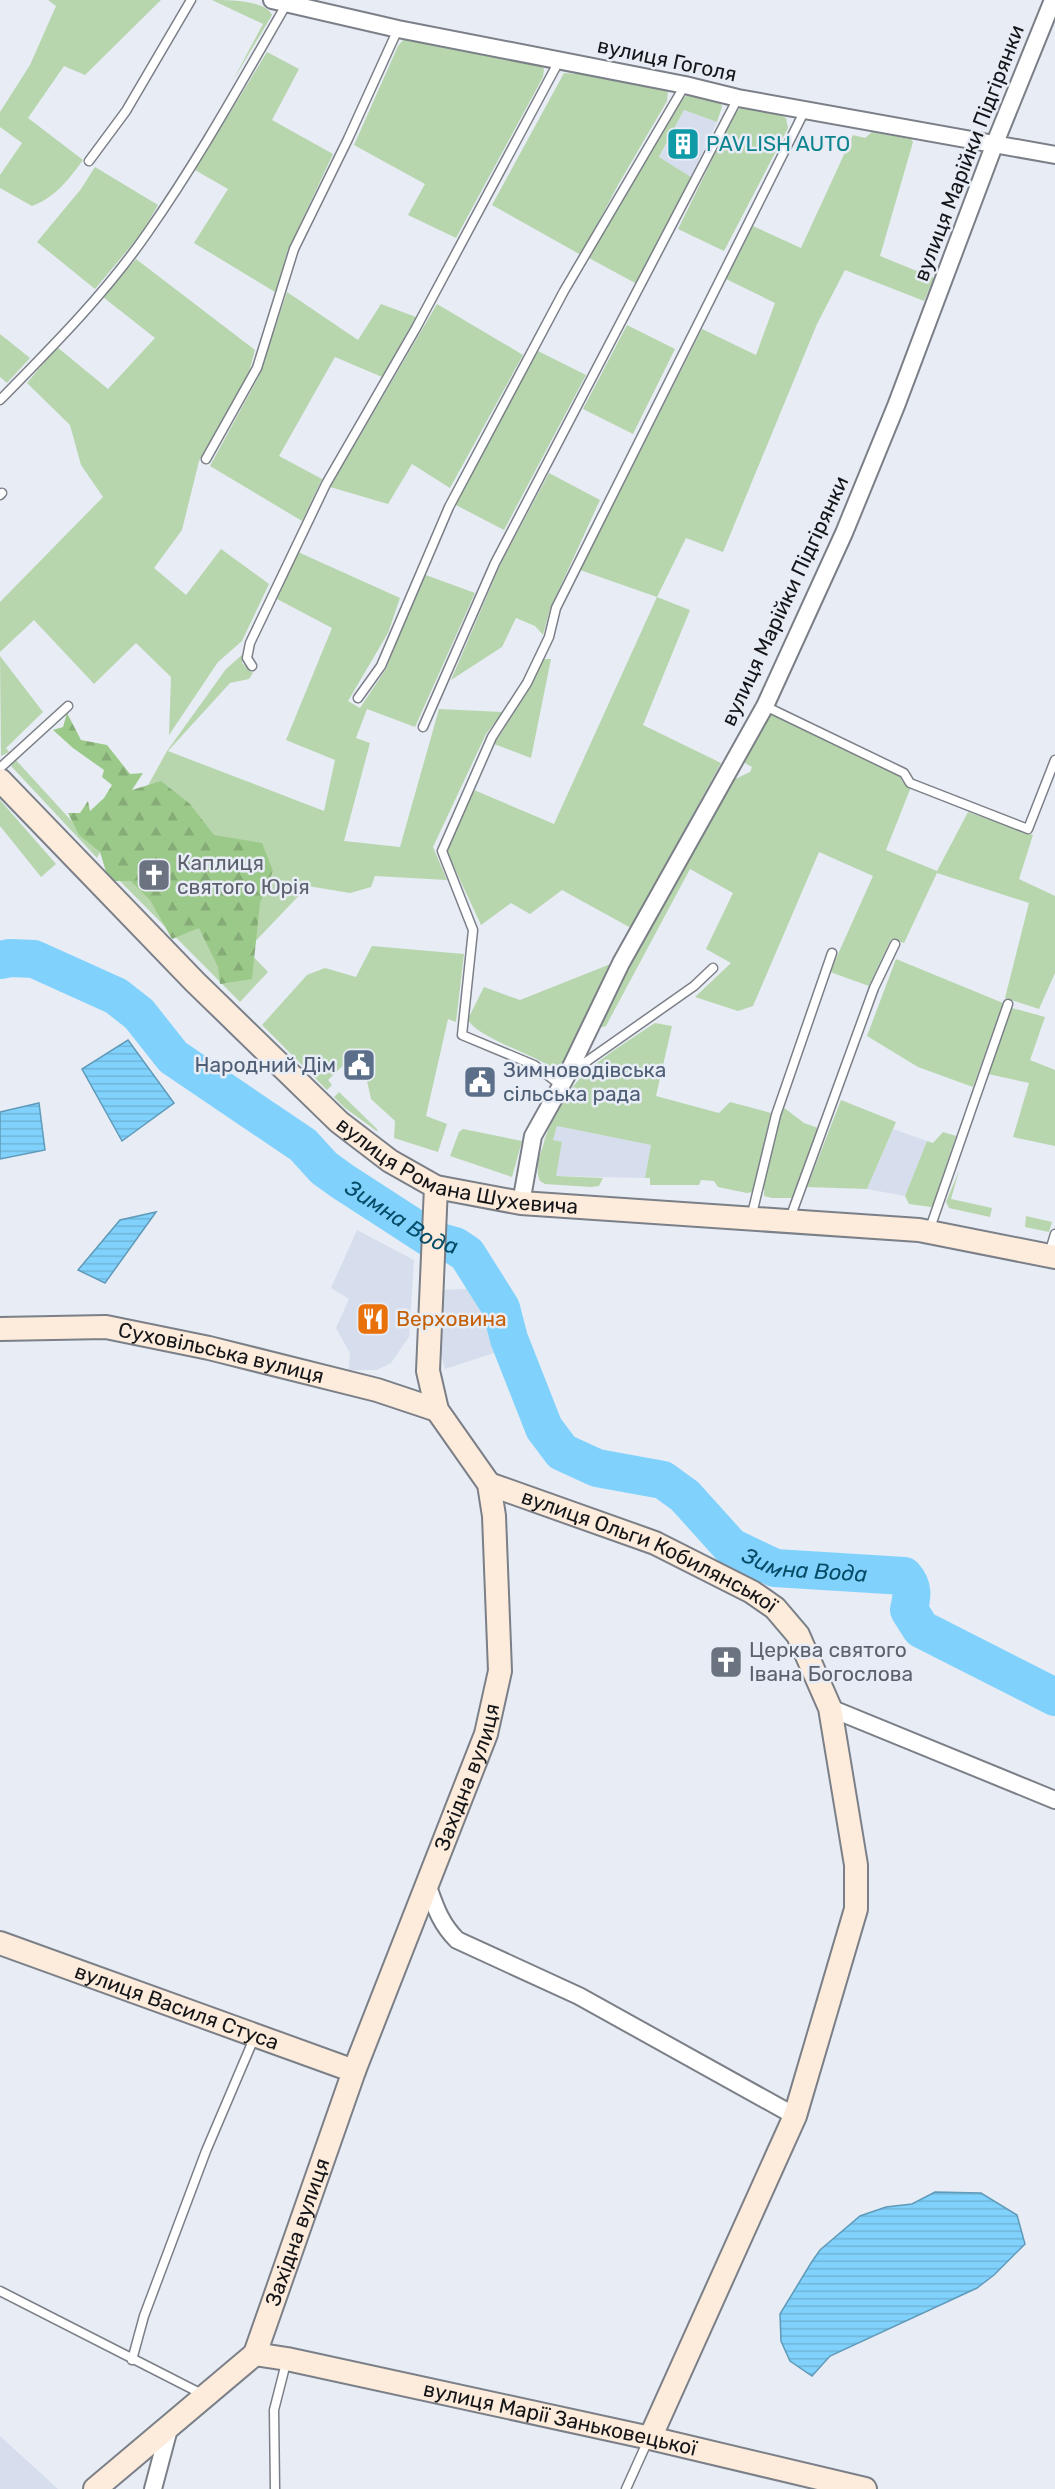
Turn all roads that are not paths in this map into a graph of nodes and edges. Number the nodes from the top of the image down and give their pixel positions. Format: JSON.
{"nodes":[{"id":1,"x":191,"y":0,"type":"edge"},
{"id":2,"x":1053,"y":0,"type":"edge"},
{"id":3,"x":279,"y":2,"type":"edge"},
{"id":4,"x":398,"y":29,"type":"junction"},
{"id":5,"x":559,"y":61,"type":"junction"},
{"id":6,"x":685,"y":85,"type":"junction"},
{"id":7,"x":738,"y":98,"type":"junction"},
{"id":8,"x":805,"y":110,"type":"junction"},
{"id":9,"x":995,"y":143,"type":"junction"},
{"id":10,"x":1055,"y":155,"type":"edge"},
{"id":11,"x":89,"y":161,"type":"dead end"},
{"id":12,"x":0,"y":400,"type":"edge"},
{"id":13,"x":206,"y":459,"type":"dead end"},
{"id":14,"x":252,"y":666,"type":"dead end"},
{"id":15,"x":358,"y":698,"type":"dead end"},
{"id":16,"x":68,"y":706,"type":"dead end"},
{"id":17,"x":765,"y":706,"type":"junction"},
{"id":18,"x":423,"y":727,"type":"dead end"},
{"id":19,"x":1055,"y":760,"type":"edge"},
{"id":20,"x":0,"y":768,"type":"edge"},
{"id":21,"x":0,"y":780,"type":"edge"},
{"id":22,"x":895,"y":944,"type":"dead end"},
{"id":23,"x":832,"y":953,"type":"dead end"},
{"id":24,"x":713,"y":968,"type":"dead end"},
{"id":25,"x":1008,"y":1004,"type":"dead end"},
{"id":26,"x":564,"y":1080,"type":"junction"},
{"id":27,"x":436,"y":1187,"type":"junction"},
{"id":28,"x":521,"y":1203,"type":"junction"},
{"id":29,"x":751,"y":1218,"type":"junction"},
{"id":30,"x":789,"y":1221,"type":"junction"},
{"id":31,"x":929,"y":1232,"type":"junction"},
{"id":32,"x":1053,"y":1249,"type":"edge"},
{"id":33,"x":0,"y":1329,"type":"edge"},
{"id":34,"x":437,"y":1410,"type":"junction"},
{"id":35,"x":489,"y":1484,"type":"junction"},
{"id":36,"x":830,"y":1708,"type":"junction"},
{"id":37,"x":1055,"y":1800,"type":"edge"},
{"id":38,"x":427,"y":1884,"type":"junction"},
{"id":39,"x":0,"y":1942,"type":"edge"},
{"id":40,"x":255,"y":2036,"type":"junction"},
{"id":41,"x":354,"y":2071,"type":"junction"},
{"id":42,"x":795,"y":2116,"type":"junction"},
{"id":43,"x":0,"y":2291,"type":"edge"},
{"id":44,"x":255,"y":2354,"type":"junction"},
{"id":45,"x":287,"y":2359,"type":"junction"},
{"id":46,"x":132,"y":2360,"type":"junction"},
{"id":47,"x":205,"y":2396,"type":"junction"},
{"id":48,"x":170,"y":2425,"type":"junction"},
{"id":49,"x":650,"y":2438,"type":"junction"},
{"id":50,"x":95,"y":2489,"type":"edge"},
{"id":51,"x":153,"y":2489,"type":"edge"},
{"id":52,"x":275,"y":2489,"type":"edge"},
{"id":53,"x":626,"y":2489,"type":"edge"},
{"id":54,"x":865,"y":2489,"type":"edge"}],
"edges":[{"from":1,"to":11,"type":"lane"},
{"from":2,"to":9,"type":"street","name":"вулиця Марійки Підгірянки"},
{"from":3,"to":4,"type":"street","name":"вулиця Гоголя"},
{"from":3,"to":12,"type":"lane"},
{"from":4,"to":5,"type":"street","name":"вулиця Гоголя"},
{"from":4,"to":13,"type":"lane"},
{"from":5,"to":6,"type":"street","name":"вулиця Гоголя"},
{"from":5,"to":14,"type":"lane"},
{"from":6,"to":7,"type":"street","name":"вулиця Гоголя"},
{"from":6,"to":15,"type":"lane"},
{"from":7,"to":8,"type":"street","name":"вулиця Гоголя"},
{"from":7,"to":18,"type":"lane"},
{"from":8,"to":9,"type":"street","name":"вулиця Гоголя"},
{"from":8,"to":26,"type":"lane"},
{"from":9,"to":10,"type":"street","name":"вулиця Гоголя"},
{"from":9,"to":17,"type":"street","name":"вулиця Марійки Підгірянки"},
{"from":16,"to":20,"type":"lane"},
{"from":17,"to":19,"type":"lane"},
{"from":17,"to":26,"type":"street","name":"вулиця Марійки Підгірянки"},
{"from":21,"to":27,"type":"street","name":"вулиця Романа Шухевича"},
{"from":22,"to":30,"type":"lane"},
{"from":23,"to":29,"type":"lane"},
{"from":24,"to":26,"type":"lane"},
{"from":25,"to":31,"type":"lane"},
{"from":26,"to":28,"type":"street","name":"вулиця Марійки Підгірянки"},
{"from":27,"to":28,"type":"street","name":"вулиця Романа Шухевича"},
{"from":27,"to":34,"type":"street","name":"Західна вулиця"},
{"from":28,"to":29,"type":"street","name":"вулиця Романа Шухевича"},
{"from":29,"to":30,"type":"street","name":"вулиця Романа Шухевича"},
{"from":30,"to":31,"type":"street","name":"вулиця Романа Шухевича"},
{"from":31,"to":32,"type":"street","name":"вулиця Романа Шухевича"},
{"from":33,"to":34,"type":"street","name":"Суховільська вулиця"},
{"from":34,"to":35,"type":"street","name":"Західна вулиця"},
{"from":35,"to":36,"type":"street","name":"вулиця Ольги Кобилянської"},
{"from":35,"to":38,"type":"street","name":"Західна вулиця"},
{"from":36,"to":37,"type":"street"},
{"from":36,"to":42,"type":"street","name":"вулиця Ольги Кобилянської"},
{"from":38,"to":41,"type":"street","name":"Західна вулиця"},
{"from":38,"to":42,"type":"street"},
{"from":39,"to":40,"type":"street","name":"вулиця Василя Стуса"},
{"from":40,"to":41,"type":"street","name":"вулиця Василя Стуса"},
{"from":40,"to":46,"type":"lane"},
{"from":41,"to":44,"type":"street","name":"Західна вулиця"},
{"from":42,"to":49,"type":"street","name":"вулиця Ольги Кобилянської"},
{"from":43,"to":46,"type":"lane"},
{"from":44,"to":45,"type":"street","name":"вулиця Марії Заньковецької"},
{"from":44,"to":47,"type":"street"},
{"from":45,"to":49,"type":"street","name":"вулиця Марії Заньковецької"},
{"from":45,"to":52,"type":"lane"},
{"from":46,"to":47,"type":"lane"},
{"from":47,"to":48,"type":"street"},
{"from":48,"to":50,"type":"street"},
{"from":48,"to":51,"type":"street"},
{"from":49,"to":53,"type":"lane"},
{"from":49,"to":54,"type":"street","name":"вулиця Марії Заньковецької"}]}
